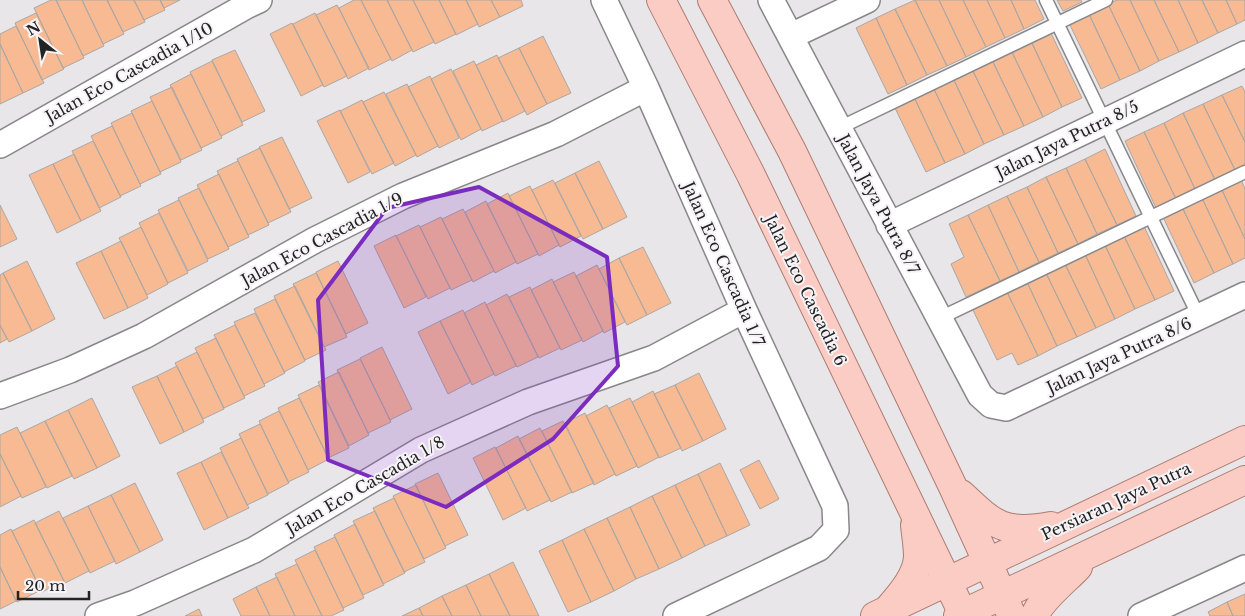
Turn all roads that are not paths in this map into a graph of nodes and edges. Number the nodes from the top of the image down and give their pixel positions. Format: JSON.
{"nodes":[{"id":1,"x":259,"y":0,"type":"edge"},
{"id":2,"x":604,"y":0,"type":"edge"},
{"id":3,"x":662,"y":0,"type":"edge"},
{"id":4,"x":712,"y":0,"type":"edge"},
{"id":5,"x":771,"y":0,"type":"edge"},
{"id":6,"x":867,"y":0,"type":"edge"},
{"id":7,"x":1046,"y":0,"type":"edge"},
{"id":8,"x":1106,"y":0,"type":"edge"},
{"id":9,"x":1057,"y":24,"type":"junction"},
{"id":10,"x":791,"y":36,"type":"junction"},
{"id":11,"x":1245,"y":54,"type":"edge"},
{"id":12,"x":646,"y":88,"type":"junction"},
{"id":13,"x":1104,"y":122,"type":"junction"},
{"id":14,"x":839,"y":128,"type":"junction"},
{"id":15,"x":0,"y":144,"type":"edge"},
{"id":16,"x":1245,"y":172,"type":"edge"},
{"id":17,"x":1150,"y":217,"type":"junction"},
{"id":18,"x":889,"y":224,"type":"junction"},
{"id":19,"x":1245,"y":295,"type":"edge"},
{"id":20,"x":744,"y":310,"type":"junction"},
{"id":21,"x":1198,"y":317,"type":"junction"},
{"id":22,"x":940,"y":318,"type":"junction"},
{"id":23,"x":0,"y":396,"type":"edge"},
{"id":24,"x":991,"y":405,"type":"joint"},
{"id":25,"x":1245,"y":440,"type":"edge"},
{"id":26,"x":1245,"y":480,"type":"edge"},
{"id":27,"x":953,"y":486,"type":"junction"},
{"id":28,"x":913,"y":509,"type":"junction"},
{"id":29,"x":1073,"y":522,"type":"junction"},
{"id":30,"x":1091,"y":553,"type":"junction"},
{"id":31,"x":988,"y":562,"type":"junction"},
{"id":32,"x":1245,"y":568,"type":"edge"},
{"id":33,"x":948,"y":581,"type":"junction"},
{"id":34,"x":1007,"y":605,"type":"edge"},
{"id":35,"x":880,"y":613,"type":"edge"},
{"id":36,"x":962,"y":615,"type":"edge"},
{"id":37,"x":98,"y":616,"type":"edge"},
{"id":38,"x":676,"y":616,"type":"edge"},
{"id":39,"x":1035,"y":616,"type":"edge"},
{"id":40,"x":1141,"y":616,"type":"edge"}],
"edges":[{"from":1,"to":15,"type":"street","name":"Jalan Eco Cascadia 1/10"},
{"from":2,"to":12,"type":"street","name":"Jalan Eco Cascadia 1/7"},
{"from":3,"to":28,"type":"main road","name":"Jalan Eco Cascadia 6"},
{"from":4,"to":27,"type":"main road"},
{"from":5,"to":10,"type":"street","name":"Jalan Jaya Putra 8/7"},
{"from":6,"to":10,"type":"street"},
{"from":7,"to":9,"type":"lane"},
{"from":8,"to":9,"type":"lane"},
{"from":9,"to":13,"type":"lane"},
{"from":9,"to":14,"type":"lane"},
{"from":10,"to":14,"type":"street","name":"Jalan Jaya Putra 8/7"},
{"from":11,"to":13,"type":"street","name":"Jalan Jaya Putra 8/5"},
{"from":12,"to":20,"type":"street","name":"Jalan Eco Cascadia 1/7"},
{"from":12,"to":23,"type":"street","name":"Jalan Eco Cascadia 1/9"},
{"from":13,"to":17,"type":"lane"},
{"from":13,"to":18,"type":"street","name":"Jalan Jaya Putra 8/5"},
{"from":14,"to":18,"type":"street","name":"Jalan Jaya Putra 8/7"},
{"from":16,"to":17,"type":"lane"},
{"from":17,"to":21,"type":"lane"},
{"from":17,"to":22,"type":"lane"},
{"from":18,"to":22,"type":"street","name":"Jalan Jaya Putra 8/7"},
{"from":19,"to":21,"type":"street","name":"Jalan Jaya Putra 8/6"},
{"from":20,"to":37,"type":"street","name":"Jalan Eco Cascadia 1/8"},
{"from":20,"to":38,"type":"street","name":"Jalan Eco Cascadia 1/7"},
{"from":21,"to":24,"type":"street","name":"Jalan Jaya Putra 8/6"},
{"from":22,"to":24,"type":"street","name":"Jalan Jaya Putra 8/7"},
{"from":25,"to":29,"type":"main road","name":"Persiaran Jaya Putra"},
{"from":26,"to":30,"type":"main road"},
{"from":27,"to":29,"type":"main road"},
{"from":27,"to":31,"type":"main road"},
{"from":28,"to":33,"type":"main road","name":"Jalan Eco Cascadia 6"},
{"from":28,"to":35,"type":"main road"},
{"from":29,"to":31,"type":"main road","name":"Persiaran Jaya Putra"},
{"from":30,"to":34,"type":"main road"},
{"from":30,"to":39,"type":"main road"},
{"from":31,"to":33,"type":"main road","name":"Persiaran Jaya Putra"},
{"from":31,"to":34,"type":"main road"},
{"from":32,"to":40,"type":"street"},
{"from":33,"to":35,"type":"main road","name":"Persiaran Jaya Putra"},
{"from":33,"to":36,"type":"main road","name":"Jalan Eco Cascadia 6"},
{"from":34,"to":36,"type":"main road"}]}
